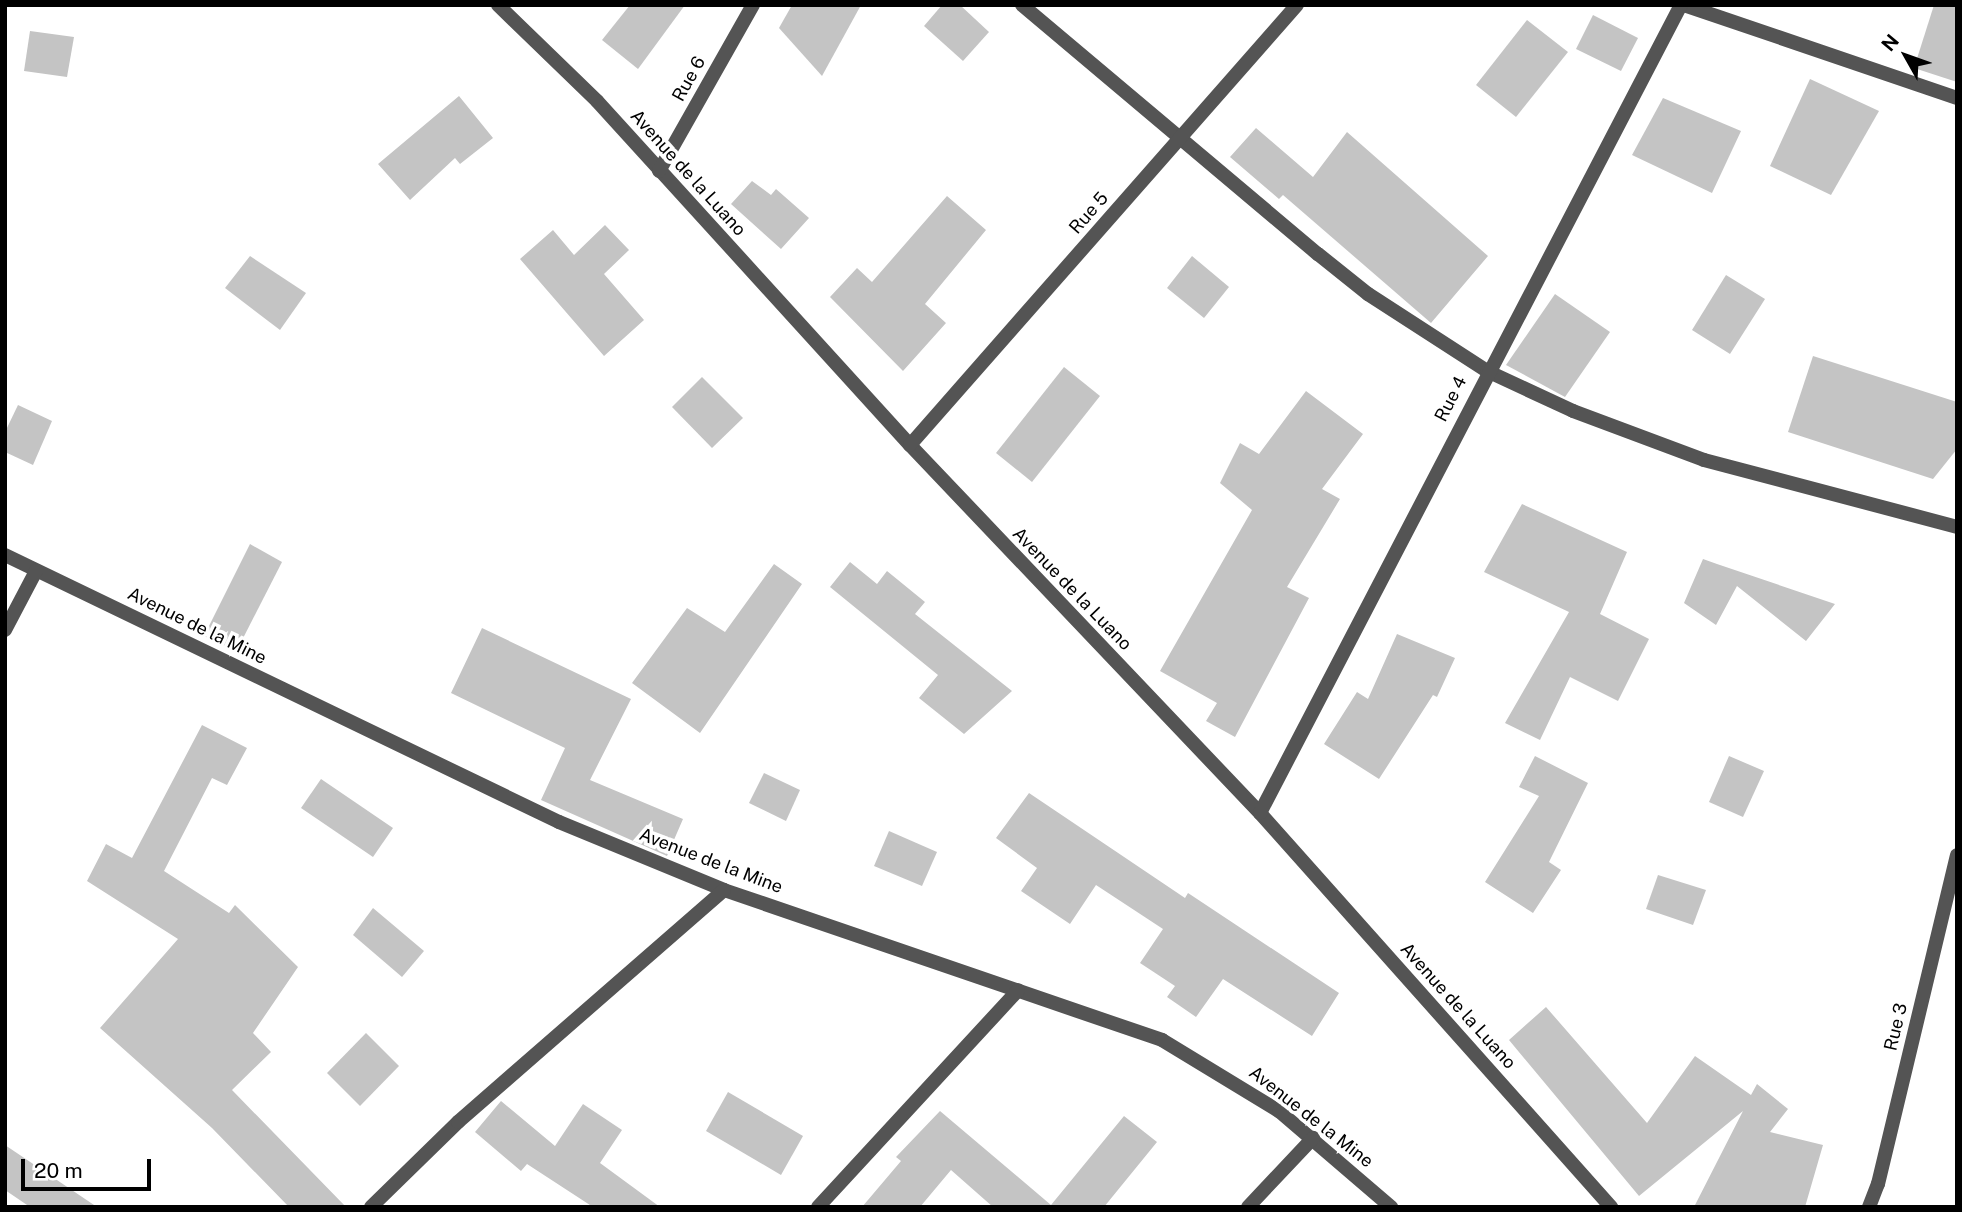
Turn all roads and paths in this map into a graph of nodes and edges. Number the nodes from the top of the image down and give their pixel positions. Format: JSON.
{"nodes":[{"id":1,"x":498,"y":5,"type":"edge"},
{"id":2,"x":753,"y":5,"type":"edge"},
{"id":3,"x":1022,"y":5,"type":"edge"},
{"id":4,"x":1297,"y":5,"type":"edge"},
{"id":5,"x":1682,"y":5,"type":"edge"},
{"id":6,"x":1957,"y":98,"type":"edge"},
{"id":7,"x":1181,"y":137,"type":"junction"},
{"id":8,"x":659,"y":171,"type":"junction"},
{"id":9,"x":1487,"y":371,"type":"junction"},
{"id":10,"x":910,"y":445,"type":"junction"},
{"id":11,"x":1957,"y":527,"type":"edge"},
{"id":12,"x":5,"y":555,"type":"edge"},
{"id":13,"x":36,"y":571,"type":"junction"},
{"id":14,"x":5,"y":630,"type":"edge"},
{"id":15,"x":1260,"y":813,"type":"junction"},
{"id":16,"x":1957,"y":855,"type":"edge"},
{"id":17,"x":724,"y":890,"type":"junction"},
{"id":18,"x":1018,"y":990,"type":"junction"},
{"id":19,"x":1313,"y":1138,"type":"junction"},
{"id":20,"x":371,"y":1207,"type":"edge"},
{"id":21,"x":818,"y":1207,"type":"edge"},
{"id":22,"x":1248,"y":1207,"type":"edge"},
{"id":23,"x":1391,"y":1207,"type":"edge"},
{"id":24,"x":1611,"y":1207,"type":"edge"},
{"id":25,"x":1869,"y":1207,"type":"edge"}],
"edges":[{"from":1,"to":8,"type":"street","name":"Avenue de la Luano"},
{"from":2,"to":8,"type":"street","name":"Rue 6"},
{"from":3,"to":7,"type":"street"},
{"from":4,"to":7,"type":"street","name":"Rue 5"},
{"from":5,"to":6,"type":"street"},
{"from":5,"to":9,"type":"street","name":"Rue 4"},
{"from":7,"to":9,"type":"street"},
{"from":7,"to":10,"type":"street","name":"Rue 5"},
{"from":8,"to":10,"type":"street","name":"Avenue de la Luano"},
{"from":9,"to":11,"type":"street"},
{"from":9,"to":15,"type":"street","name":"Rue 4"},
{"from":10,"to":15,"type":"street","name":"Avenue de la Luano"},
{"from":12,"to":13,"type":"street","name":"Avenue de la Mine"},
{"from":13,"to":14,"type":"street"},
{"from":13,"to":17,"type":"street","name":"Avenue de la Mine"},
{"from":15,"to":24,"type":"street","name":"Avenue de la Luano"},
{"from":16,"to":25,"type":"street","name":"Rue 3"},
{"from":17,"to":18,"type":"street","name":"Avenue de la Mine"},
{"from":17,"to":20,"type":"street"},
{"from":18,"to":19,"type":"street","name":"Avenue de la Mine"},
{"from":18,"to":21,"type":"street"},
{"from":19,"to":22,"type":"street"},
{"from":19,"to":23,"type":"street","name":"Avenue de la Mine"}]}
